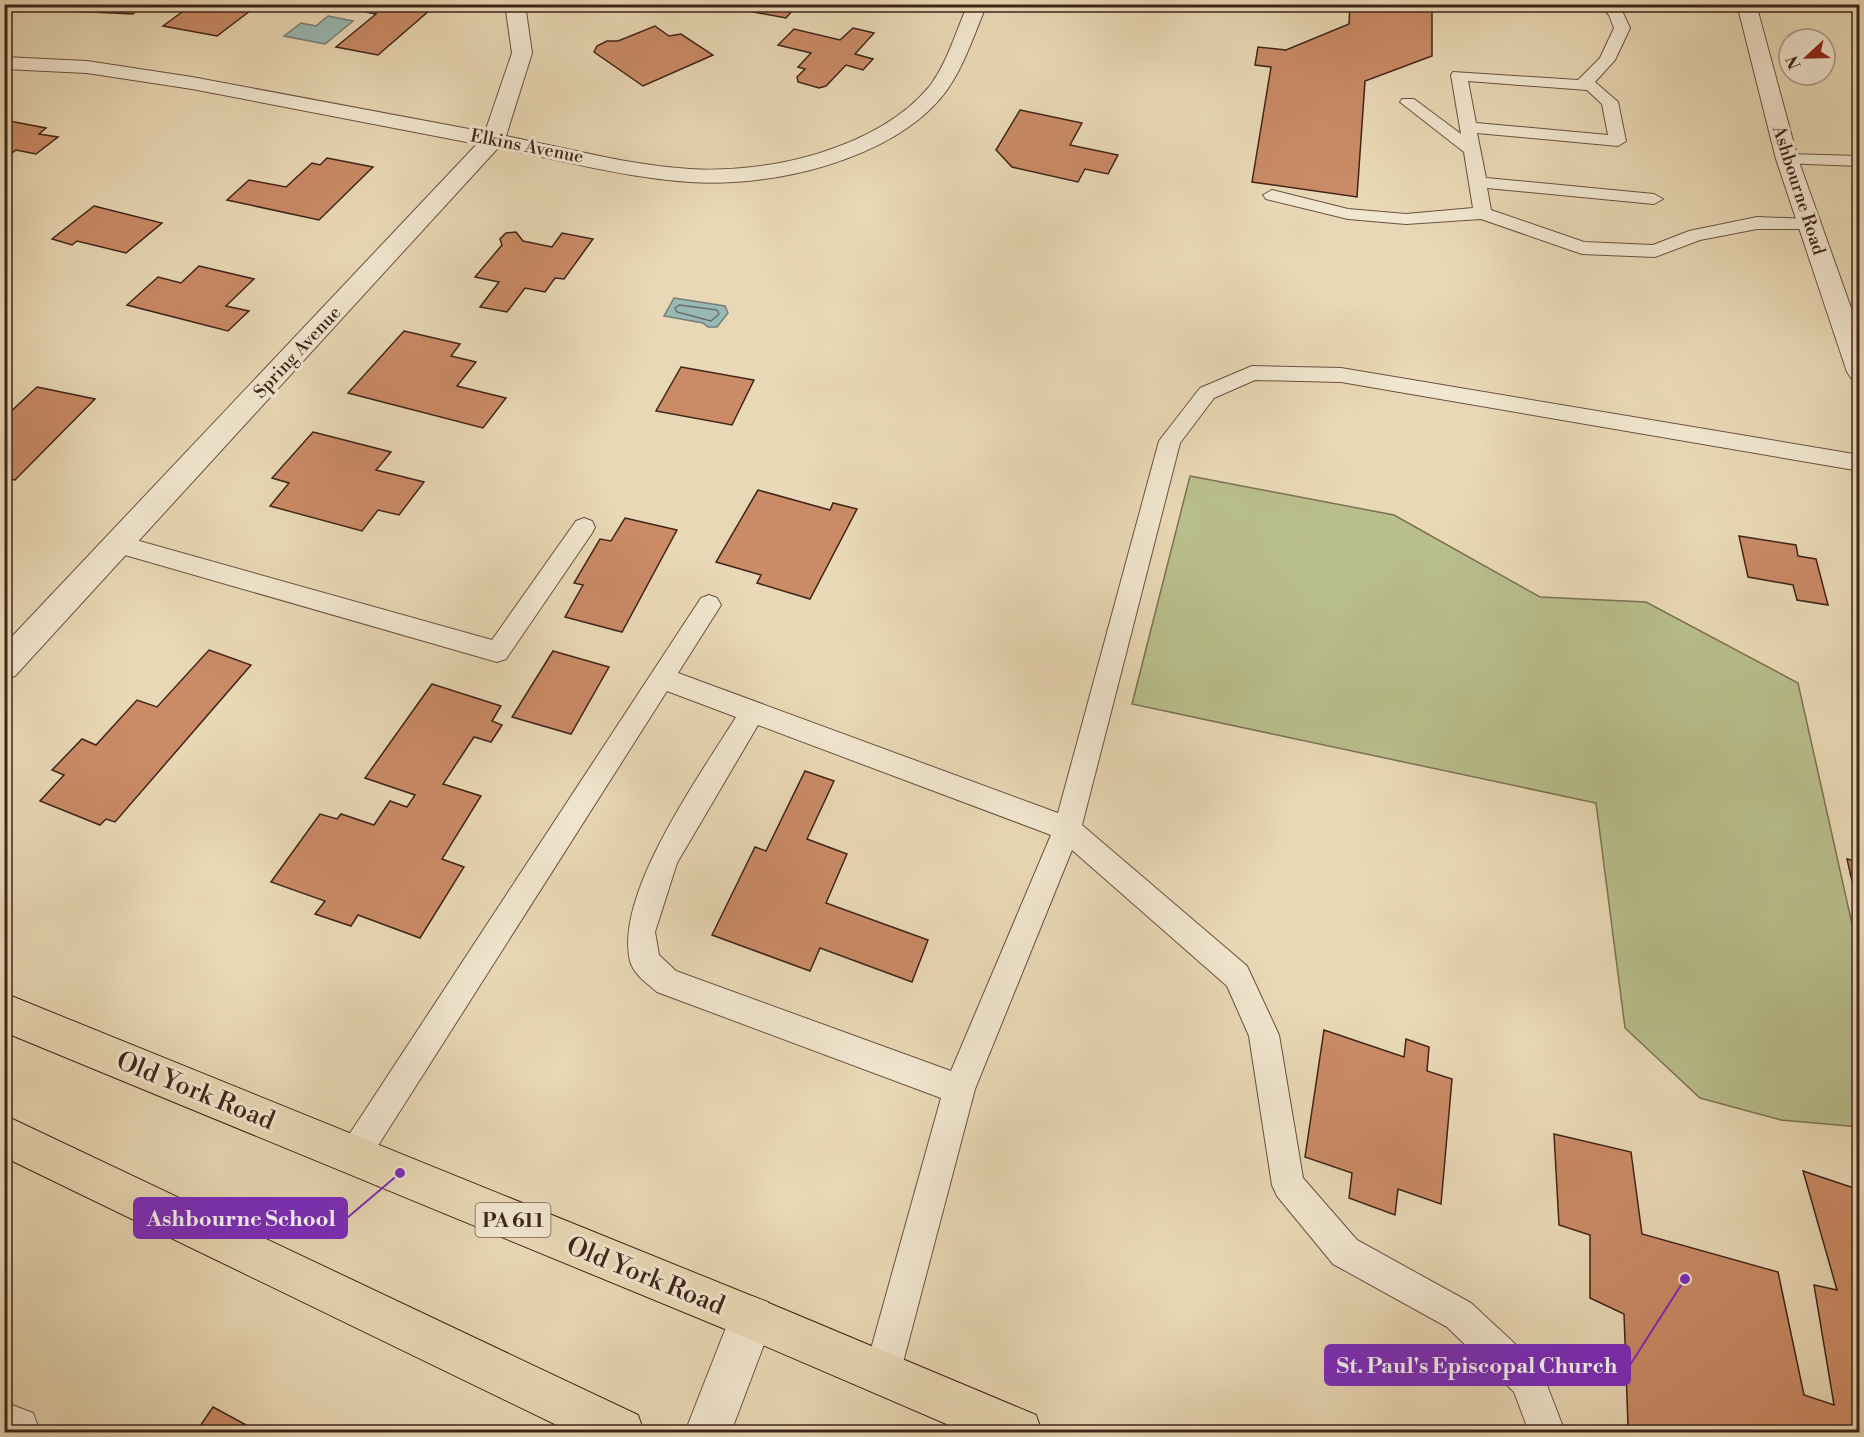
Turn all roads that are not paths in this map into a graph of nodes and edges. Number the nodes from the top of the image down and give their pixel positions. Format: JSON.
{"nodes":[{"id":1,"x":515,"y":4,"type":"edge"},
{"id":2,"x":978,"y":4,"type":"edge"},
{"id":3,"x":1606,"y":4,"type":"edge"},
{"id":4,"x":1746,"y":4,"type":"edge"},
{"id":5,"x":4,"y":63,"type":"edge"},
{"id":6,"x":1582,"y":85,"type":"junction"},
{"id":7,"x":1408,"y":102,"type":"dead end"},
{"id":8,"x":1468,"y":127,"type":"junction"},
{"id":9,"x":494,"y":139,"type":"junction"},
{"id":10,"x":1472,"y":150,"type":"junction"},
{"id":11,"x":1787,"y":159,"type":"junction"},
{"id":12,"x":1860,"y":161,"type":"edge"},
{"id":13,"x":1477,"y":182,"type":"junction"},
{"id":14,"x":1272,"y":195,"type":"dead end"},
{"id":15,"x":1654,"y":199,"type":"dead end"},
{"id":16,"x":1483,"y":213,"type":"junction"},
{"id":17,"x":1809,"y":225,"type":"junction"},
{"id":18,"x":1860,"y":372,"type":"edge"},
{"id":19,"x":1860,"y":463,"type":"edge"},
{"id":20,"x":584,"y":527,"type":"dead end"},
{"id":21,"x":118,"y":544,"type":"junction"},
{"id":22,"x":708,"y":605,"type":"dead end"},
{"id":23,"x":4,"y":667,"type":"edge"},
{"id":24,"x":662,"y":678,"type":"junction"},
{"id":25,"x":753,"y":711,"type":"junction"},
{"id":26,"x":1067,"y":829,"type":"junction"},
{"id":27,"x":4,"y":1012,"type":"edge"},
{"id":28,"x":959,"y":1089,"type":"junction"},
{"id":29,"x":4,"y":1135,"type":"edge"},
{"id":30,"x":354,"y":1155,"type":"junction"},
{"id":31,"x":752,"y":1318,"type":"junction"},
{"id":32,"x":882,"y":1374,"type":"junction"},
{"id":33,"x":621,"y":1432,"type":"edge"},
{"id":34,"x":708,"y":1432,"type":"edge"},
{"id":35,"x":1019,"y":1432,"type":"edge"},
{"id":36,"x":1548,"y":1432,"type":"edge"}],
"edges":[{"from":1,"to":9,"type":"street","name":"Spring Avenue"},
{"from":2,"to":9,"type":"street","name":"Elkins Avenue"},
{"from":3,"to":6,"type":"lane"},
{"from":4,"to":11,"type":"street","name":"Ashbourne Road"},
{"from":5,"to":9,"type":"street","name":"Elkins Avenue"},
{"from":6,"to":8,"type":"lane"},
{"from":6,"to":8,"type":"lane"},
{"from":7,"to":10,"type":"lane"},
{"from":8,"to":10,"type":"lane"},
{"from":9,"to":21,"type":"street","name":"Spring Avenue"},
{"from":10,"to":13,"type":"lane"},
{"from":11,"to":12,"type":"lane"},
{"from":11,"to":17,"type":"street","name":"Ashbourne Road"},
{"from":13,"to":15,"type":"lane"},
{"from":13,"to":16,"type":"lane"},
{"from":14,"to":16,"type":"lane"},
{"from":16,"to":17,"type":"lane"},
{"from":17,"to":18,"type":"street","name":"Ashbourne Road"},
{"from":19,"to":26,"type":"lane"},
{"from":20,"to":21,"type":"lane"},
{"from":21,"to":23,"type":"street","name":"Spring Avenue"},
{"from":22,"to":24,"type":"lane"},
{"from":24,"to":25,"type":"lane"},
{"from":24,"to":30,"type":"lane"},
{"from":25,"to":26,"type":"lane"},
{"from":25,"to":28,"type":"lane"},
{"from":26,"to":28,"type":"lane"},
{"from":26,"to":36,"type":"lane"},
{"from":27,"to":30,"type":"highway","name":"Old York Road","number":"PA 611"},
{"from":28,"to":32,"type":"lane"},
{"from":29,"to":33,"type":"highway"},
{"from":30,"to":31,"type":"highway","name":"Old York Road","number":"PA 611"},
{"from":31,"to":32,"type":"highway","name":"Old York Road","number":"PA 611"},
{"from":31,"to":34,"type":"street"},
{"from":32,"to":35,"type":"highway","name":"Old York Road","number":"PA 611"}]}
